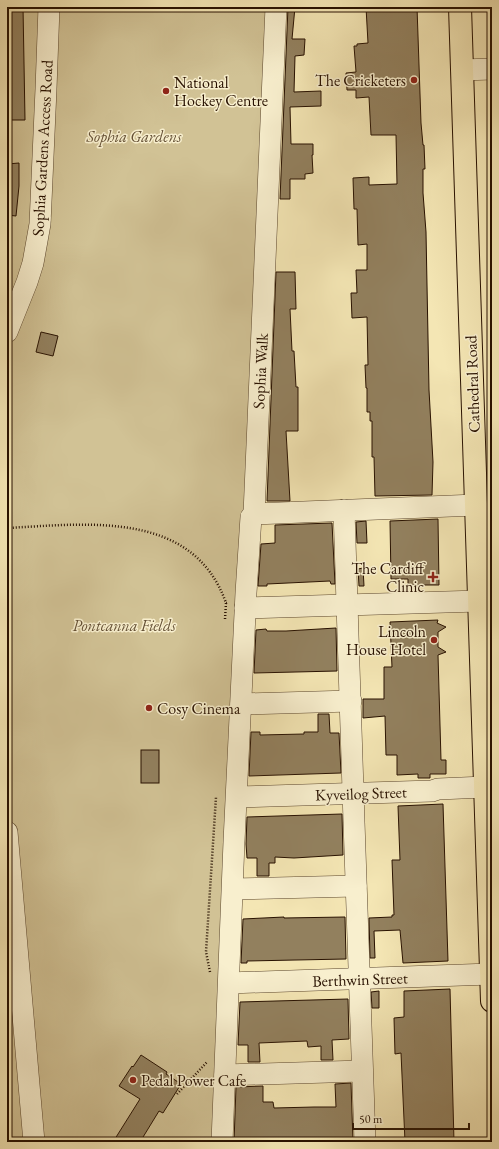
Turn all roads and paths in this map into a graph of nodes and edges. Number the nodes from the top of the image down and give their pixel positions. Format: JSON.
{"nodes":[{"id":1,"x":49,"y":7,"type":"edge"},
{"id":2,"x":276,"y":7,"type":"edge"},
{"id":3,"x":460,"y":7,"type":"edge"},
{"id":4,"x":492,"y":69,"type":"edge"},
{"id":5,"x":462,"y":70,"type":"junction"},
{"id":6,"x":7,"y":332,"type":"edge"},
{"id":7,"x":476,"y":505,"type":"junction"},
{"id":8,"x":344,"y":510,"type":"junction"},
{"id":9,"x":254,"y":514,"type":"junction"},
{"id":10,"x":7,"y":528,"type":"edge"},
{"id":11,"x":479,"y":601,"type":"junction"},
{"id":12,"x":239,"y":605,"type":"junction"},
{"id":13,"x":348,"y":605,"type":"junction"},
{"id":14,"x":351,"y":701,"type":"junction"},
{"id":15,"x":241,"y":704,"type":"junction"},
{"id":16,"x":485,"y":787,"type":"junction"},
{"id":17,"x":353,"y":794,"type":"junction"},
{"id":18,"x":237,"y":797,"type":"junction"},
{"id":19,"x":7,"y":832,"type":"edge"},
{"id":20,"x":489,"y":834,"type":"edge"},
{"id":21,"x":356,"y":886,"type":"junction"},
{"id":22,"x":233,"y":890,"type":"junction"},
{"id":23,"x":491,"y":974,"type":"edge"},
{"id":24,"x":360,"y":979,"type":"junction"},
{"id":25,"x":229,"y":983,"type":"junction"},
{"id":26,"x":492,"y":1001,"type":"edge"},
{"id":27,"x":208,"y":1060,"type":"dead end"},
{"id":28,"x":362,"y":1071,"type":"junction"},
{"id":29,"x":225,"y":1075,"type":"junction"},
{"id":30,"x":177,"y":1094,"type":"dead end"},
{"id":31,"x":34,"y":1142,"type":"edge"},
{"id":32,"x":222,"y":1142,"type":"edge"},
{"id":33,"x":365,"y":1142,"type":"edge"}],
"edges":[{"from":1,"to":6,"type":"street","name":"Sophia Gardens Access Road"},
{"from":2,"to":9,"type":"street","name":"Sophia Walk"},
{"from":3,"to":5,"type":"main road","name":"Cathedral Road"},
{"from":4,"to":5,"type":"street"},
{"from":5,"to":7,"type":"main road","name":"Cathedral Road"},
{"from":7,"to":8,"type":"street"},
{"from":7,"to":11,"type":"main road","name":"Cathedral Road"},
{"from":8,"to":9,"type":"street"},
{"from":8,"to":13,"type":"street"},
{"from":9,"to":12,"type":"street","name":"Sophia Walk"},
{"from":10,"to":12,"type":"path"},
{"from":11,"to":13,"type":"street"},
{"from":11,"to":16,"type":"main road","name":"Cathedral Road"},
{"from":12,"to":13,"type":"street"},
{"from":12,"to":15,"type":"street","name":"Sophia Walk"},
{"from":13,"to":14,"type":"street"},
{"from":14,"to":15,"type":"street"},
{"from":14,"to":17,"type":"street"},
{"from":15,"to":18,"type":"street","name":"Sophia Walk"},
{"from":16,"to":17,"type":"street","name":"Kyveilog Street"},
{"from":16,"to":20,"type":"main road","name":"Cathedral Road"},
{"from":17,"to":18,"type":"street","name":"Kyveilog Street"},
{"from":17,"to":21,"type":"street"},
{"from":18,"to":22,"type":"street","name":"Sophia Walk"},
{"from":19,"to":31,"type":"street"},
{"from":20,"to":23,"type":"main road","name":"Cathedral Road"},
{"from":21,"to":22,"type":"street"},
{"from":21,"to":24,"type":"street"},
{"from":22,"to":25,"type":"street","name":"Sophia Walk"},
{"from":23,"to":24,"type":"street","name":"Berthwin Street"},
{"from":23,"to":26,"type":"main road","name":"Cathedral Road"},
{"from":24,"to":25,"type":"street","name":"Berthwin Street"},
{"from":24,"to":28,"type":"street"},
{"from":25,"to":29,"type":"street","name":"Sophia Walk"},
{"from":27,"to":30,"type":"path"},
{"from":28,"to":29,"type":"street"},
{"from":28,"to":33,"type":"street"},
{"from":29,"to":32,"type":"street","name":"Sophia Walk"}]}
